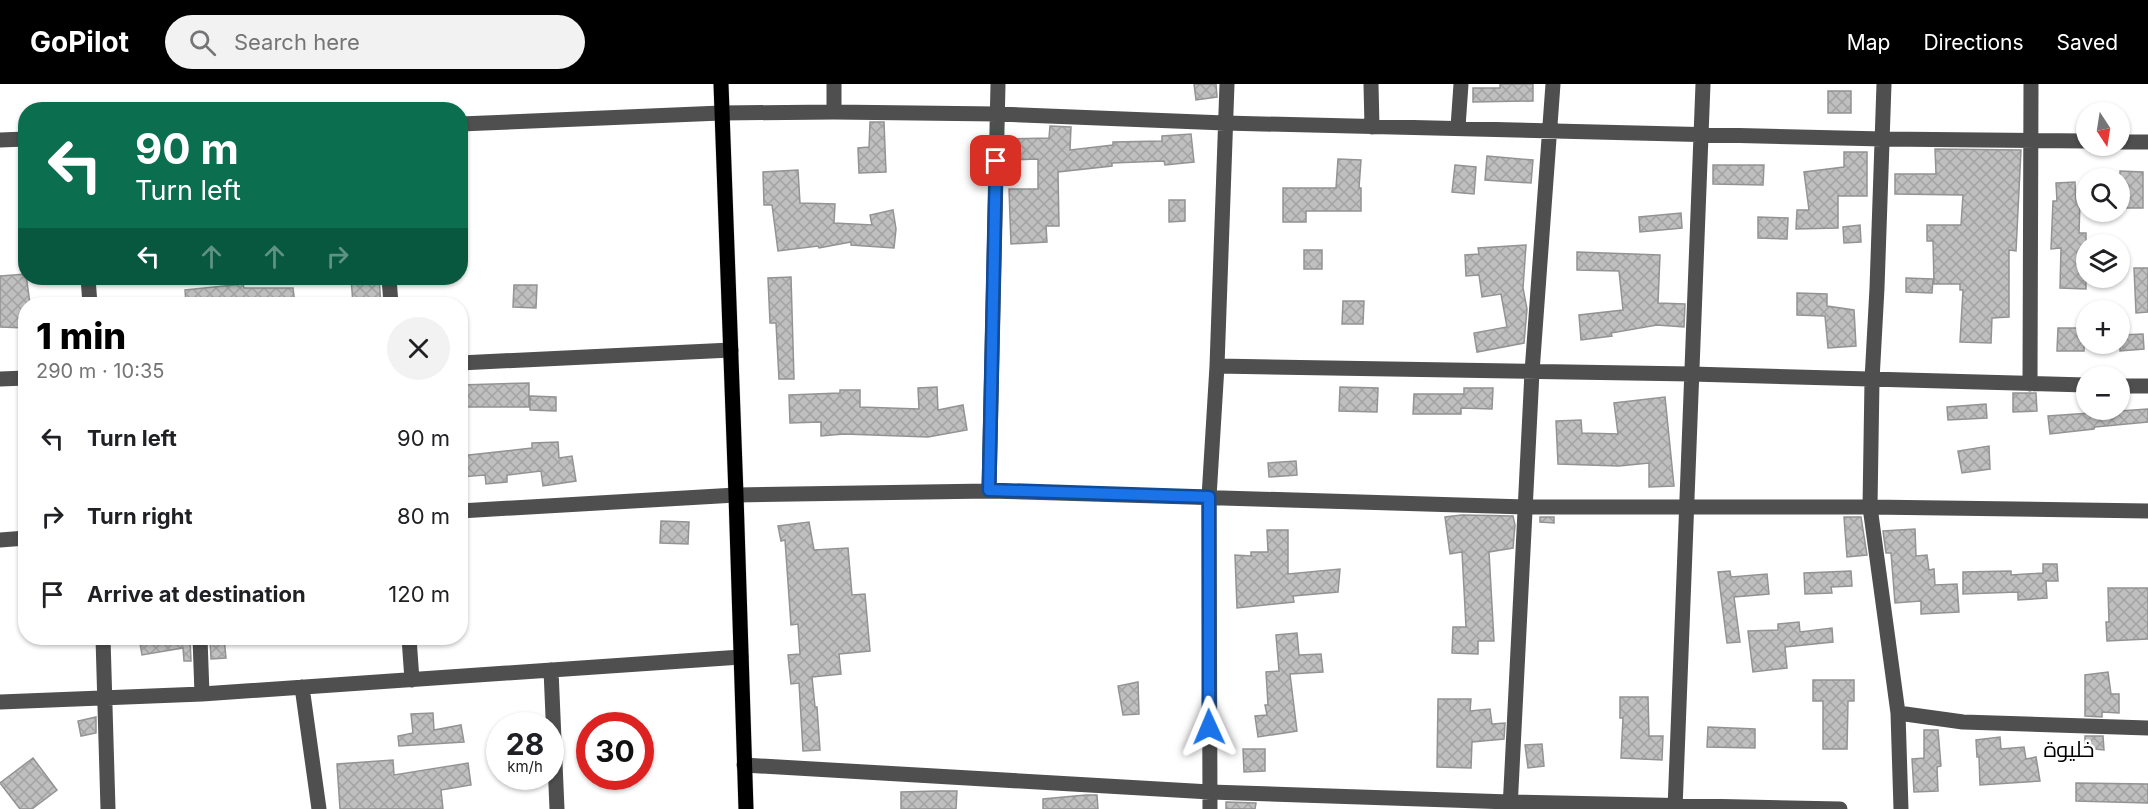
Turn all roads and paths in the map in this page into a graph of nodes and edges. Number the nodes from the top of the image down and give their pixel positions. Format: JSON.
{"nodes":[{"id":1,"x":721,"y":84,"type":"edge"},
{"id":2,"x":834,"y":84,"type":"edge"},
{"id":3,"x":998,"y":84,"type":"edge"},
{"id":4,"x":1227,"y":84,"type":"edge"},
{"id":5,"x":1371,"y":84,"type":"edge"},
{"id":6,"x":1461,"y":84,"type":"edge"},
{"id":7,"x":1553,"y":84,"type":"edge"},
{"id":8,"x":1703,"y":84,"type":"edge"},
{"id":9,"x":1884,"y":84,"type":"edge"},
{"id":10,"x":2031,"y":84,"type":"edge"},
{"id":11,"x":834,"y":112,"type":"junction"},
{"id":12,"x":721,"y":113,"type":"junction"},
{"id":13,"x":997,"y":114,"type":"junction"},
{"id":14,"x":1225,"y":123,"type":"junction"},
{"id":15,"x":468,"y":124,"type":"edge"},
{"id":16,"x":1372,"y":127,"type":"junction"},
{"id":17,"x":1458,"y":128,"type":"junction"},
{"id":18,"x":1550,"y":131,"type":"junction"},
{"id":19,"x":1701,"y":135,"type":"junction"},
{"id":20,"x":18,"y":139,"type":"edge"},
{"id":21,"x":1883,"y":139,"type":"junction"},
{"id":22,"x":0,"y":140,"type":"edge"},
{"id":23,"x":2032,"y":141,"type":"junction"},
{"id":24,"x":2076,"y":141,"type":"edge"},
{"id":25,"x":2130,"y":142,"type":"edge"},
{"id":26,"x":2148,"y":142,"type":"edge"},
{"id":27,"x":731,"y":350,"type":"junction"},
{"id":28,"x":468,"y":363,"type":"edge"},
{"id":29,"x":1217,"y":366,"type":"junction"},
{"id":30,"x":1532,"y":372,"type":"junction"},
{"id":31,"x":1691,"y":374,"type":"junction"},
{"id":32,"x":18,"y":378,"type":"edge"},
{"id":33,"x":0,"y":379,"type":"edge"},
{"id":34,"x":1872,"y":380,"type":"junction"},
{"id":35,"x":2030,"y":384,"type":"junction"},
{"id":36,"x":2076,"y":385,"type":"edge"},
{"id":37,"x":2130,"y":386,"type":"edge"},
{"id":38,"x":2148,"y":386,"type":"edge"},
{"id":39,"x":989,"y":490,"type":"junction"},
{"id":40,"x":736,"y":495,"type":"junction"},
{"id":41,"x":1209,"y":497,"type":"junction"},
{"id":42,"x":1687,"y":506,"type":"junction"},
{"id":43,"x":1526,"y":507,"type":"junction"},
{"id":44,"x":1870,"y":507,"type":"junction"},
{"id":45,"x":468,"y":511,"type":"edge"},
{"id":46,"x":2148,"y":511,"type":"edge"},
{"id":47,"x":18,"y":539,"type":"edge"},
{"id":48,"x":0,"y":540,"type":"edge"},
{"id":49,"x":103,"y":645,"type":"edge"},
{"id":50,"x":200,"y":645,"type":"edge"},
{"id":51,"x":410,"y":645,"type":"edge"},
{"id":52,"x":741,"y":657,"type":"junction"},
{"id":53,"x":550,"y":670,"type":"junction"},
{"id":54,"x":412,"y":680,"type":"junction"},
{"id":55,"x":302,"y":687,"type":"junction"},
{"id":56,"x":202,"y":694,"type":"junction"},
{"id":57,"x":105,"y":699,"type":"junction"},
{"id":58,"x":0,"y":702,"type":"edge"},
{"id":59,"x":1898,"y":713,"type":"junction"},
{"id":60,"x":2148,"y":728,"type":"edge"},
{"id":61,"x":744,"y":765,"type":"junction"},
{"id":62,"x":1210,"y":792,"type":"junction"},
{"id":63,"x":1510,"y":805,"type":"edge"},
{"id":64,"x":1675,"y":806,"type":"edge"},
{"id":65,"x":108,"y":809,"type":"edge"},
{"id":66,"x":319,"y":809,"type":"edge"},
{"id":67,"x":556,"y":809,"type":"edge"},
{"id":68,"x":746,"y":809,"type":"edge"},
{"id":69,"x":1210,"y":809,"type":"edge"},
{"id":70,"x":1840,"y":809,"type":"edge"},
{"id":71,"x":1901,"y":809,"type":"edge"}],
"edges":[{"from":1,"to":12,"type":"main road"},
{"from":2,"to":11,"type":"street"},
{"from":3,"to":13,"type":"street"},
{"from":4,"to":14,"type":"street"},
{"from":5,"to":16,"type":"street"},
{"from":6,"to":17,"type":"street"},
{"from":7,"to":18,"type":"street"},
{"from":8,"to":19,"type":"street"},
{"from":9,"to":21,"type":"street"},
{"from":10,"to":23,"type":"street"},
{"from":11,"to":12,"type":"street"},
{"from":11,"to":13,"type":"street"},
{"from":12,"to":15,"type":"street"},
{"from":12,"to":27,"type":"main road"},
{"from":13,"to":14,"type":"street"},
{"from":13,"to":39,"type":"street"},
{"from":14,"to":16,"type":"street"},
{"from":14,"to":29,"type":"street"},
{"from":16,"to":17,"type":"street"},
{"from":17,"to":18,"type":"street"},
{"from":18,"to":19,"type":"street"},
{"from":18,"to":30,"type":"street"},
{"from":19,"to":21,"type":"street"},
{"from":19,"to":31,"type":"street"},
{"from":20,"to":22,"type":"street"},
{"from":21,"to":23,"type":"street"},
{"from":21,"to":34,"type":"street"},
{"from":23,"to":24,"type":"street"},
{"from":23,"to":35,"type":"street"},
{"from":25,"to":26,"type":"street"},
{"from":27,"to":28,"type":"street"},
{"from":27,"to":40,"type":"main road"},
{"from":29,"to":30,"type":"street"},
{"from":29,"to":41,"type":"street"},
{"from":30,"to":31,"type":"street"},
{"from":30,"to":43,"type":"street"},
{"from":31,"to":34,"type":"street"},
{"from":31,"to":42,"type":"street"},
{"from":32,"to":33,"type":"street"},
{"from":34,"to":35,"type":"street"},
{"from":34,"to":44,"type":"street"},
{"from":35,"to":36,"type":"street"},
{"from":37,"to":38,"type":"street"},
{"from":39,"to":40,"type":"street"},
{"from":39,"to":41,"type":"street"},
{"from":40,"to":45,"type":"street"},
{"from":40,"to":52,"type":"main road"},
{"from":41,"to":43,"type":"street"},
{"from":41,"to":62,"type":"street"},
{"from":42,"to":43,"type":"street"},
{"from":42,"to":44,"type":"street"},
{"from":42,"to":64,"type":"street"},
{"from":43,"to":63,"type":"street"},
{"from":44,"to":46,"type":"street"},
{"from":44,"to":59,"type":"street"},
{"from":47,"to":48,"type":"street"},
{"from":49,"to":57,"type":"street"},
{"from":50,"to":56,"type":"street"},
{"from":51,"to":54,"type":"street"},
{"from":52,"to":53,"type":"street"},
{"from":52,"to":61,"type":"main road"},
{"from":53,"to":54,"type":"street"},
{"from":53,"to":67,"type":"street"},
{"from":54,"to":55,"type":"street"},
{"from":55,"to":56,"type":"street"},
{"from":55,"to":66,"type":"street"},
{"from":56,"to":57,"type":"street"},
{"from":57,"to":58,"type":"street"},
{"from":57,"to":65,"type":"street"},
{"from":59,"to":60,"type":"street"},
{"from":59,"to":71,"type":"street"},
{"from":61,"to":62,"type":"street"},
{"from":61,"to":68,"type":"main road"},
{"from":62,"to":63,"type":"street"},
{"from":62,"to":69,"type":"street"},
{"from":63,"to":64,"type":"street"},
{"from":64,"to":70,"type":"street"}]}
